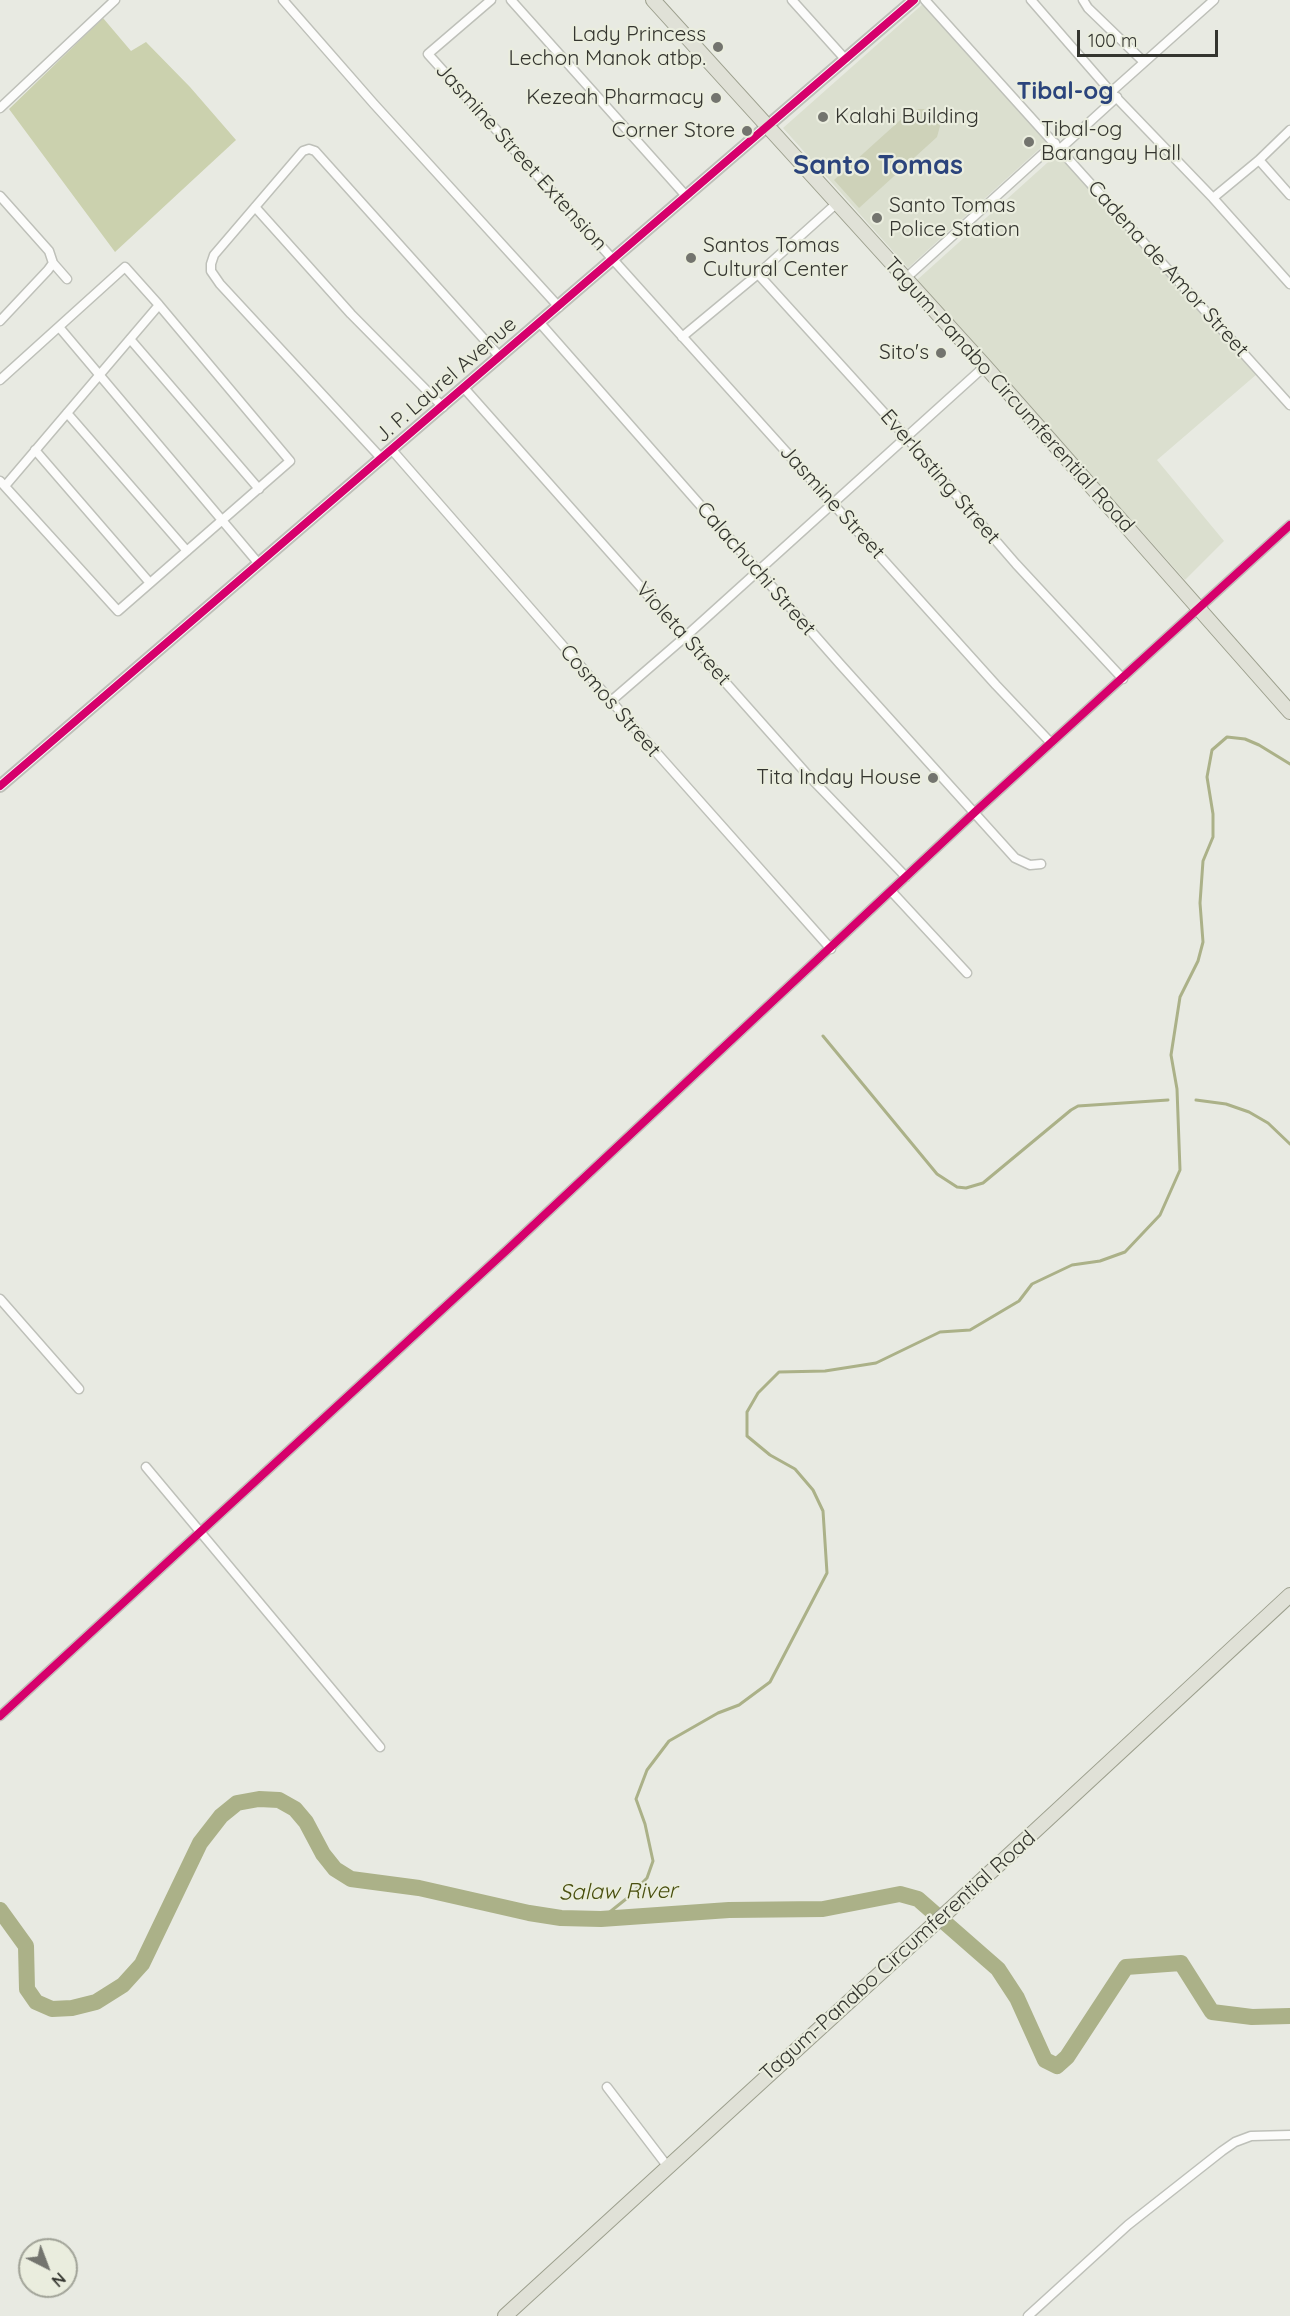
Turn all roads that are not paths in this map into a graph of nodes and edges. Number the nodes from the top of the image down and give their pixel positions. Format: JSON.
{"nodes":[{"id":1,"x":115,"y":0,"type":"edge"},
{"id":2,"x":282,"y":0,"type":"edge"},
{"id":3,"x":490,"y":0,"type":"edge"},
{"id":4,"x":511,"y":0,"type":"edge"},
{"id":5,"x":653,"y":0,"type":"edge"},
{"id":6,"x":792,"y":0,"type":"edge"},
{"id":7,"x":914,"y":0,"type":"edge"},
{"id":8,"x":925,"y":0,"type":"edge"},
{"id":9,"x":1031,"y":0,"type":"edge"},
{"id":10,"x":1083,"y":0,"type":"edge"},
{"id":11,"x":1214,"y":0,"type":"edge"},
{"id":12,"x":846,"y":60,"type":"junction"},
{"id":13,"x":1144,"y":62,"type":"junction"},
{"id":14,"x":1114,"y":95,"type":"junction"},
{"id":15,"x":0,"y":108,"type":"edge"},
{"id":16,"x":769,"y":127,"type":"junction"},
{"id":17,"x":1290,"y":130,"type":"edge"},
{"id":18,"x":1057,"y":146,"type":"junction"},
{"id":19,"x":1259,"y":160,"type":"junction"},
{"id":20,"x":1290,"y":195,"type":"edge"},
{"id":21,"x":0,"y":196,"type":"edge"},
{"id":22,"x":687,"y":197,"type":"junction"},
{"id":23,"x":1213,"y":198,"type":"junction"},
{"id":24,"x":837,"y":203,"type":"junction"},
{"id":25,"x":255,"y":207,"type":"junction"},
{"id":26,"x":614,"y":260,"type":"junction"},
{"id":27,"x":52,"y":263,"type":"junction"},
{"id":28,"x":758,"y":274,"type":"junction"},
{"id":29,"x":906,"y":278,"type":"junction"},
{"id":30,"x":67,"y":279,"type":"dead end"},
{"id":31,"x":1290,"y":284,"type":"edge"},
{"id":32,"x":159,"y":305,"type":"junction"},
{"id":33,"x":559,"y":307,"type":"junction"},
{"id":34,"x":0,"y":321,"type":"edge"},
{"id":35,"x":540,"y":323,"type":"junction"},
{"id":36,"x":59,"y":327,"type":"junction"},
{"id":37,"x":682,"y":337,"type":"junction"},
{"id":38,"x":130,"y":339,"type":"junction"},
{"id":39,"x":500,"y":357,"type":"junction"},
{"id":40,"x":985,"y":366,"type":"junction"},
{"id":41,"x":100,"y":375,"type":"junction"},
{"id":42,"x":0,"y":380,"type":"edge"},
{"id":43,"x":464,"y":388,"type":"junction"},
{"id":44,"x":1290,"y":405,"type":"edge"},
{"id":45,"x":442,"y":406,"type":"junction"},
{"id":46,"x":67,"y":413,"type":"junction"},
{"id":47,"x":906,"y":437,"type":"junction"},
{"id":48,"x":35,"y":450,"type":"junction"},
{"id":49,"x":392,"y":450,"type":"junction"},
{"id":50,"x":382,"y":459,"type":"junction"},
{"id":51,"x":2,"y":483,"type":"edge"},
{"id":52,"x":259,"y":489,"type":"junction"},
{"id":53,"x":831,"y":503,"type":"junction"},
{"id":54,"x":222,"y":520,"type":"junction"},
{"id":55,"x":1290,"y":525,"type":"edge"},
{"id":56,"x":187,"y":551,"type":"junction"},
{"id":57,"x":259,"y":564,"type":"junction"},
{"id":58,"x":758,"y":570,"type":"junction"},
{"id":59,"x":150,"y":583,"type":"junction"},
{"id":60,"x":1198,"y":609,"type":"junction"},
{"id":61,"x":685,"y":637,"type":"junction"},
{"id":62,"x":1123,"y":679,"type":"junction"},
{"id":63,"x":611,"y":701,"type":"junction"},
{"id":64,"x":1290,"y":712,"type":"edge"},
{"id":65,"x":1051,"y":743,"type":"junction"},
{"id":66,"x":0,"y":786,"type":"edge"},
{"id":67,"x":975,"y":813,"type":"junction"},
{"id":68,"x":1041,"y":864,"type":"dead end"},
{"id":69,"x":906,"y":877,"type":"junction"},
{"id":70,"x":892,"y":892,"type":"junction"},
{"id":71,"x":831,"y":949,"type":"junction"},
{"id":72,"x":967,"y":973,"type":"dead end"},
{"id":73,"x":0,"y":1299,"type":"edge"},
{"id":74,"x":79,"y":1389,"type":"dead end"},
{"id":75,"x":146,"y":1467,"type":"dead end"},
{"id":76,"x":199,"y":1532,"type":"junction"},
{"id":77,"x":1290,"y":1595,"type":"edge"},
{"id":78,"x":0,"y":1716,"type":"edge"},
{"id":79,"x":380,"y":1747,"type":"dead end"},
{"id":80,"x":607,"y":2087,"type":"dead end"},
{"id":81,"x":1290,"y":2135,"type":"edge"},
{"id":82,"x":668,"y":2167,"type":"junction"},
{"id":83,"x":505,"y":2316,"type":"edge"},
{"id":84,"x":1028,"y":2316,"type":"edge"}],
"edges":[{"from":1,"to":15,"type":"street"},
{"from":2,"to":33,"type":"street"},
{"from":3,"to":26,"type":"street","name":"Jasmine Street Extension"},
{"from":4,"to":22,"type":"street"},
{"from":5,"to":16,"type":"main road","name":"Tagum-Panabo Circumferential Road"},
{"from":6,"to":12,"type":"street"},
{"from":7,"to":12,"type":"street","name":"J. P. Laurel Avenue"},
{"from":8,"to":18,"type":"street","name":"Cadena de Amor Street"},
{"from":9,"to":14,"type":"street"},
{"from":10,"to":13,"type":"street"},
{"from":11,"to":13,"type":"street"},
{"from":12,"to":16,"type":"street","name":"J. P. Laurel Avenue"},
{"from":13,"to":14,"type":"street"},
{"from":14,"to":18,"type":"street"},
{"from":14,"to":23,"type":"street"},
{"from":16,"to":22,"type":"street","name":"J. P. Laurel Avenue"},
{"from":16,"to":24,"type":"main road","name":"Tagum-Panabo Circumferential Road"},
{"from":17,"to":19,"type":"street"},
{"from":18,"to":29,"type":"street"},
{"from":18,"to":44,"type":"street","name":"Cadena de Amor Street"},
{"from":19,"to":20,"type":"street"},
{"from":19,"to":23,"type":"street"},
{"from":21,"to":27,"type":"street"},
{"from":22,"to":26,"type":"street","name":"J. P. Laurel Avenue"},
{"from":23,"to":31,"type":"street"},
{"from":24,"to":28,"type":"street"},
{"from":24,"to":29,"type":"main road","name":"Tagum-Panabo Circumferential Road"},
{"from":25,"to":39,"type":"street"},
{"from":25,"to":45,"type":"street"},
{"from":25,"to":50,"type":"street"},
{"from":26,"to":33,"type":"street","name":"J. P. Laurel Avenue"},
{"from":26,"to":37,"type":"street","name":"Jasmine Street"},
{"from":27,"to":30,"type":"street"},
{"from":27,"to":34,"type":"street"},
{"from":28,"to":37,"type":"street"},
{"from":28,"to":47,"type":"street","name":"Everlasting Street"},
{"from":29,"to":40,"type":"main road","name":"Tagum-Panabo Circumferential Road"},
{"from":32,"to":36,"type":"street"},
{"from":32,"to":38,"type":"street"},
{"from":32,"to":52,"type":"street"},
{"from":33,"to":35,"type":"street","name":"J. P. Laurel Avenue"},
{"from":35,"to":39,"type":"street","name":"J. P. Laurel Avenue"},
{"from":35,"to":58,"type":"street","name":"Calachuchi Street"},
{"from":36,"to":41,"type":"street"},
{"from":36,"to":42,"type":"street"},
{"from":37,"to":53,"type":"street","name":"Jasmine Street"},
{"from":38,"to":41,"type":"street"},
{"from":38,"to":52,"type":"street"},
{"from":39,"to":43,"type":"street","name":"J. P. Laurel Avenue"},
{"from":40,"to":47,"type":"street"},
{"from":40,"to":60,"type":"main road","name":"Tagum-Panabo Circumferential Road"},
{"from":41,"to":46,"type":"street"},
{"from":41,"to":54,"type":"street"},
{"from":43,"to":45,"type":"street","name":"J. P. Laurel Avenue"},
{"from":43,"to":61,"type":"street","name":"Violeta Street"},
{"from":45,"to":49,"type":"street","name":"J. P. Laurel Avenue"},
{"from":46,"to":48,"type":"street"},
{"from":46,"to":56,"type":"street"},
{"from":47,"to":53,"type":"street"},
{"from":47,"to":62,"type":"street","name":"Everlasting Street"},
{"from":48,"to":51,"type":"street"},
{"from":48,"to":59,"type":"street"},
{"from":49,"to":50,"type":"street","name":"J. P. Laurel Avenue"},
{"from":49,"to":63,"type":"street","name":"Cosmos Street"},
{"from":50,"to":57,"type":"street","name":"J. P. Laurel Avenue"},
{"from":51,"to":59,"type":"street"},
{"from":52,"to":54,"type":"street"},
{"from":53,"to":58,"type":"street"},
{"from":53,"to":65,"type":"street","name":"Jasmine Street"},
{"from":54,"to":56,"type":"street"},
{"from":54,"to":57,"type":"street"},
{"from":55,"to":60,"type":"street"},
{"from":56,"to":59,"type":"street"},
{"from":57,"to":66,"type":"street","name":"J. P. Laurel Avenue"},
{"from":58,"to":61,"type":"street"},
{"from":58,"to":67,"type":"street","name":"Calachuchi Street"},
{"from":60,"to":62,"type":"street"},
{"from":60,"to":64,"type":"main road","name":"Tagum-Panabo Circumferential Road"},
{"from":61,"to":63,"type":"street"},
{"from":61,"to":69,"type":"street","name":"Violeta Street"},
{"from":62,"to":65,"type":"street"},
{"from":63,"to":71,"type":"street","name":"Cosmos Street"},
{"from":65,"to":67,"type":"street"},
{"from":67,"to":68,"type":"street","name":"Calachuchi Street"},
{"from":67,"to":69,"type":"street"},
{"from":69,"to":70,"type":"street"},
{"from":70,"to":71,"type":"street"},
{"from":70,"to":72,"type":"street"},
{"from":71,"to":76,"type":"street"},
{"from":73,"to":74,"type":"street"},
{"from":75,"to":76,"type":"street"},
{"from":76,"to":78,"type":"street"},
{"from":76,"to":79,"type":"street"},
{"from":77,"to":82,"type":"main road","name":"Tagum-Panabo Circumferential Road"},
{"from":80,"to":82,"type":"street"},
{"from":81,"to":84,"type":"street"},
{"from":82,"to":83,"type":"main road","name":"Tagum-Panabo Circumferential Road"}]}
